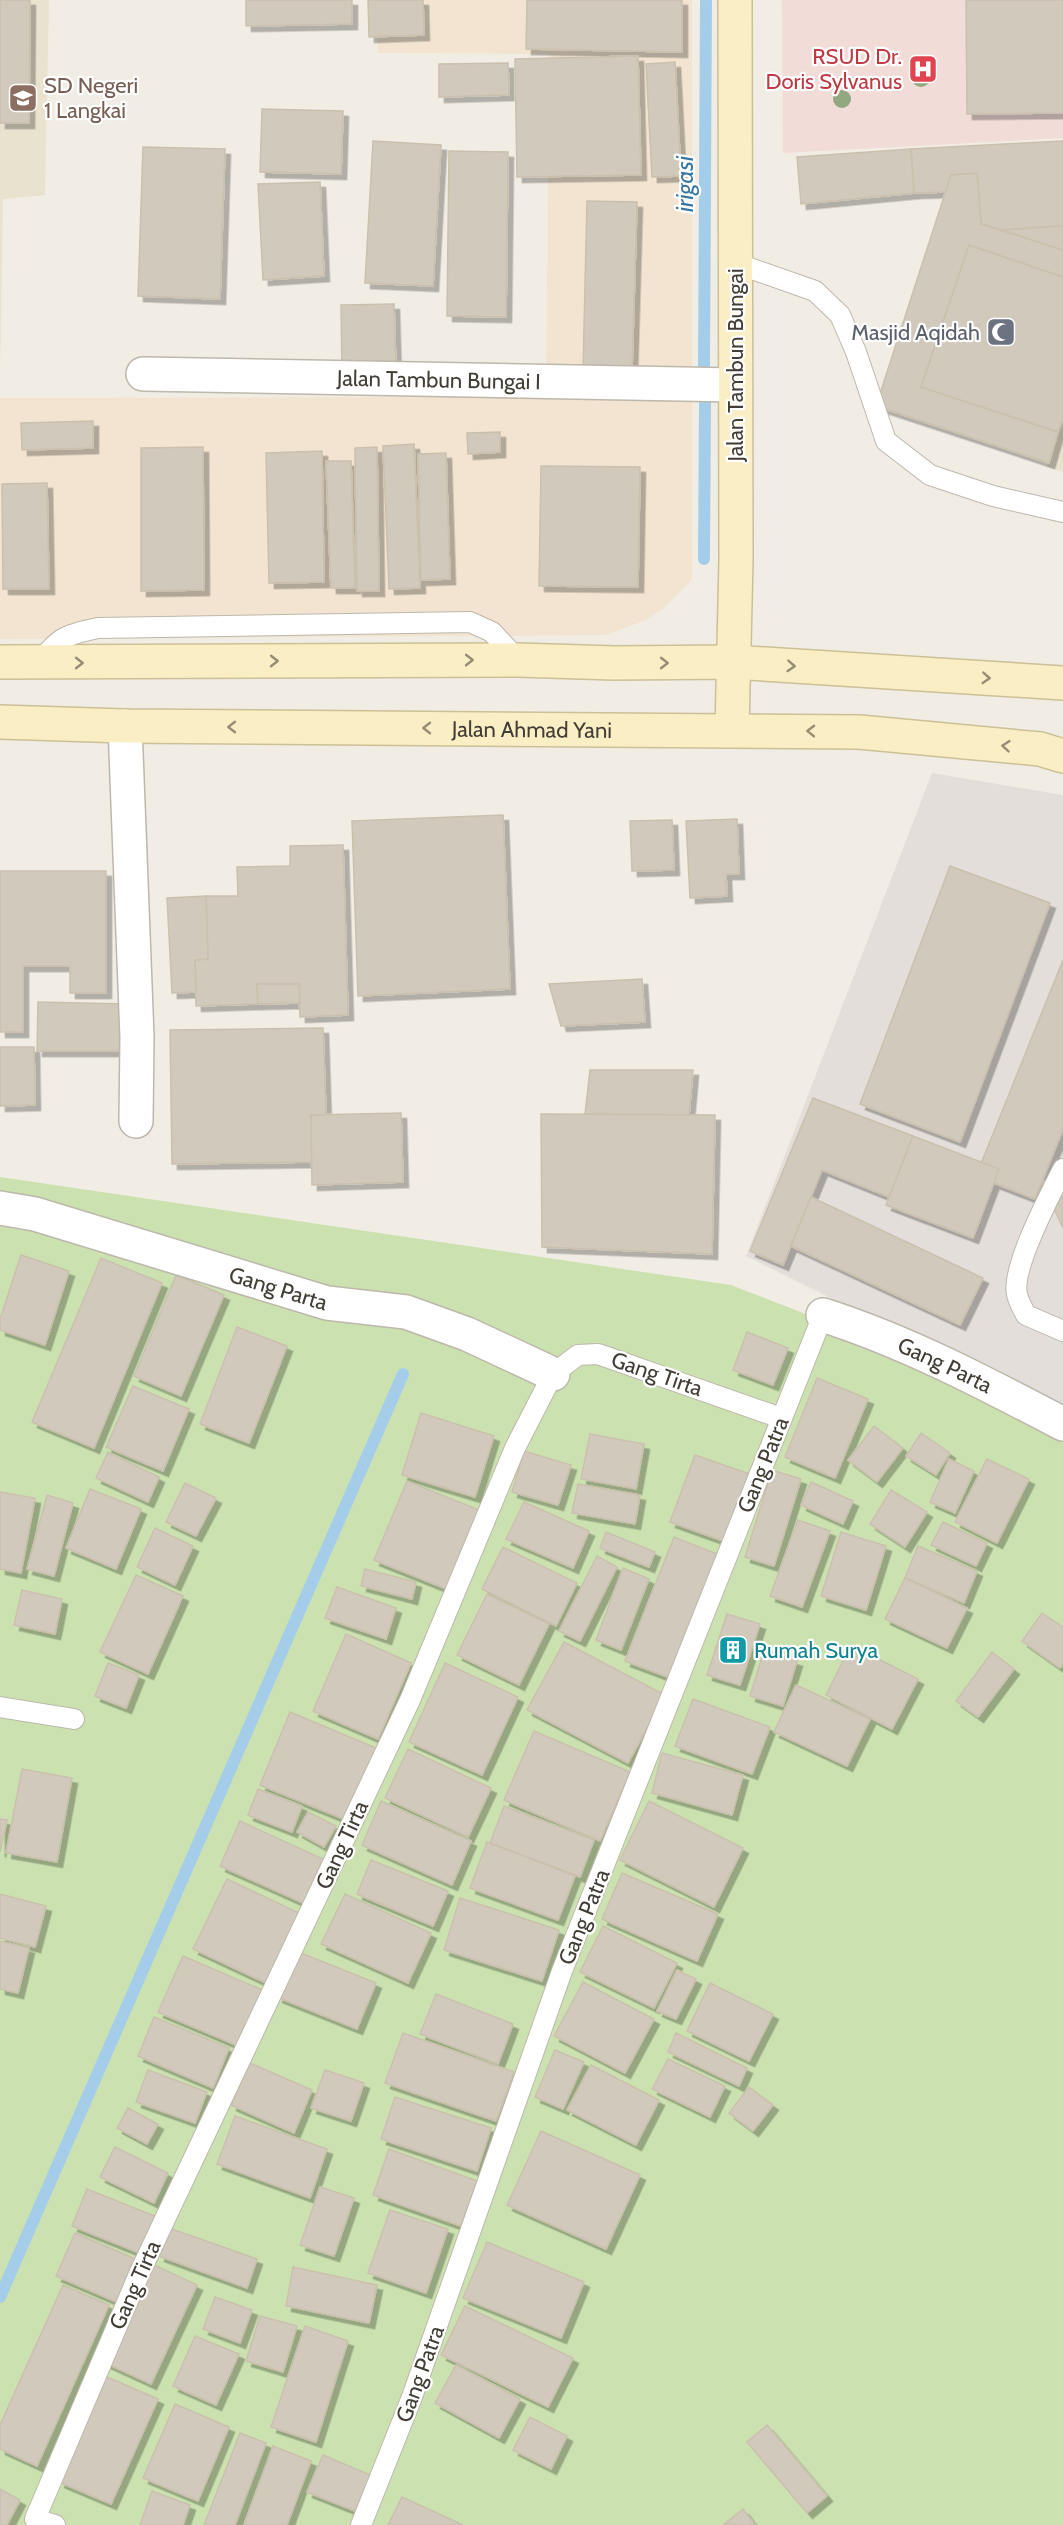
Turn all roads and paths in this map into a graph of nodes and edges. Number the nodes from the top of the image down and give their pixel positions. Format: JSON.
{"nodes":[{"id":1,"x":735,"y":0,"type":"edge"},
{"id":2,"x":735,"y":263,"type":"junction"},
{"id":3,"x":143,"y":374,"type":"dead end"},
{"id":4,"x":735,"y":385,"type":"junction"},
{"id":5,"x":1063,"y":512,"type":"edge"},
{"id":6,"x":0,"y":662,"type":"edge"},
{"id":7,"x":733,"y":662,"type":"junction"},
{"id":8,"x":1063,"y":683,"type":"edge"},
{"id":9,"x":0,"y":722,"type":"edge"},
{"id":10,"x":125,"y":726,"type":"junction"},
{"id":11,"x":732,"y":730,"type":"junction"},
{"id":12,"x":1063,"y":756,"type":"edge"},
{"id":13,"x":136,"y":1121,"type":"dead end"},
{"id":14,"x":1063,"y":1169,"type":"edge"},
{"id":15,"x":0,"y":1208,"type":"edge"},
{"id":16,"x":823,"y":1315,"type":"joint"},
{"id":17,"x":1063,"y":1331,"type":"edge"},
{"id":18,"x":553,"y":1374,"type":"junction"},
{"id":19,"x":781,"y":1418,"type":"junction"},
{"id":20,"x":1063,"y":1424,"type":"edge"},
{"id":21,"x":0,"y":1707,"type":"edge"},
{"id":22,"x":74,"y":1719,"type":"dead end"},
{"id":23,"x":55,"y":2525,"type":"edge"},
{"id":24,"x":362,"y":2525,"type":"edge"}],
"edges":[{"from":1,"to":2,"type":"main road","name":"Jalan Tambun Bungai"},
{"from":2,"to":4,"type":"main road","name":"Jalan Tambun Bungai"},
{"from":2,"to":5,"type":"lane"},
{"from":3,"to":4,"type":"street","name":"Jalan Tambun Bungai I"},
{"from":4,"to":7,"type":"main road","name":"Jalan Tambun Bungai"},
{"from":6,"to":7,"type":"main road","one_way":true},
{"from":7,"to":8,"type":"main road","one_way":true},
{"from":7,"to":11,"type":"main road","name":"Jalan Tambun Bungai"},
{"from":9,"to":10,"type":"main road","name":"Jalan Ahmad Yani"},
{"from":11,"to":10,"type":"main road","name":"Jalan Ahmad Yani","one_way":true},
{"from":10,"to":13,"type":"street"},
{"from":12,"to":11,"type":"main road","name":"Jalan Ahmad Yani","one_way":true},
{"from":14,"to":17,"type":"lane"},
{"from":15,"to":18,"type":"street","name":"Gang Parta"},
{"from":16,"to":19,"type":"lane","name":"Gang Patra"},
{"from":16,"to":20,"type":"street","name":"Gang Parta"},
{"from":18,"to":19,"type":"lane","name":"Gang Tirta"},
{"from":18,"to":23,"type":"lane","name":"Gang Tirta"},
{"from":19,"to":24,"type":"lane","name":"Gang Patra"},
{"from":21,"to":22,"type":"lane"}]}
